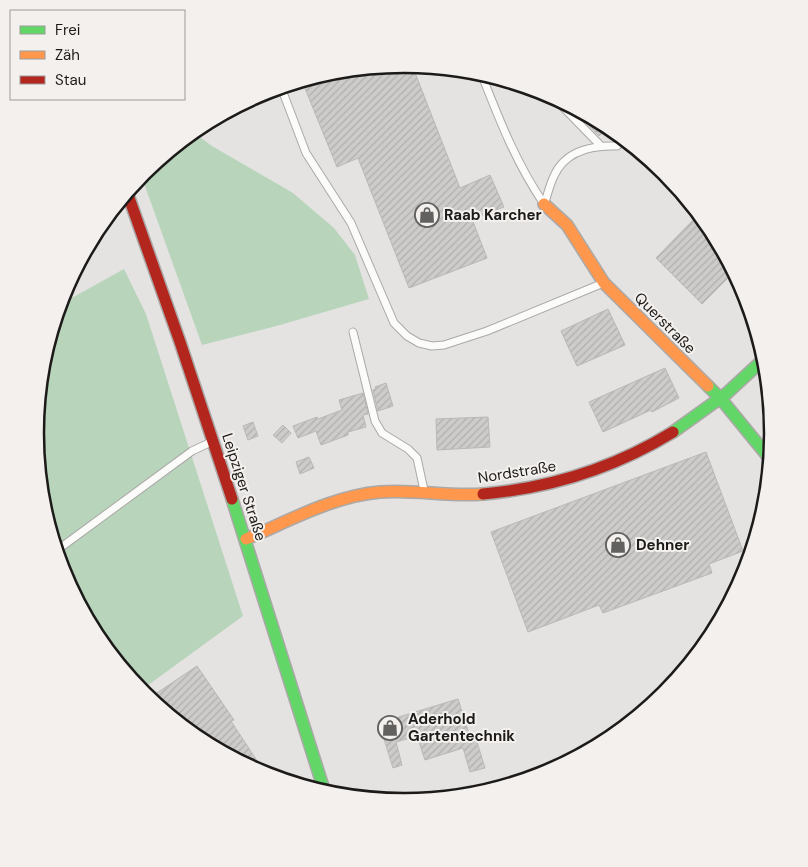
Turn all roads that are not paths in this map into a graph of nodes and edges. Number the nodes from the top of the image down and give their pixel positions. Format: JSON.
{"nodes":[{"id":1,"x":485,"y":83,"type":"edge"},
{"id":2,"x":284,"y":94,"type":"edge"},
{"id":3,"x":568,"y":113,"type":"edge"},
{"id":4,"x":600,"y":145,"type":"junction"},
{"id":5,"x":618,"y":145,"type":"edge"},
{"id":6,"x":130,"y":200,"type":"edge"},
{"id":7,"x":544,"y":204,"type":"junction"},
{"id":8,"x":604,"y":282,"type":"junction"},
{"id":9,"x":353,"y":332,"type":"dead end"},
{"id":10,"x":757,"y":365,"type":"edge"},
{"id":11,"x":721,"y":399,"type":"junction"},
{"id":12,"x":213,"y":441,"type":"junction"},
{"id":13,"x":763,"y":452,"type":"edge"},
{"id":14,"x":424,"y":493,"type":"junction"},
{"id":15,"x":246,"y":539,"type":"junction"},
{"id":16,"x":62,"y":546,"type":"edge"},
{"id":17,"x":322,"y":784,"type":"edge"}],
"edges":[{"from":1,"to":7,"type":"lane"},
{"from":2,"to":8,"type":"lane"},
{"from":3,"to":4,"type":"lane"},
{"from":4,"to":5,"type":"lane"},
{"from":4,"to":7,"type":"lane"},
{"from":6,"to":12,"type":"street","name":"Leipziger Straße"},
{"from":7,"to":8,"type":"street","name":"Querstraße"},
{"from":8,"to":11,"type":"street","name":"Querstraße"},
{"from":9,"to":14,"type":"lane"},
{"from":10,"to":11,"type":"street","name":"Nordstraße"},
{"from":11,"to":13,"type":"street","name":"Querstraße"},
{"from":11,"to":14,"type":"street","name":"Nordstraße"},
{"from":12,"to":15,"type":"street","name":"Leipziger Straße"},
{"from":12,"to":16,"type":"lane"},
{"from":14,"to":15,"type":"street","name":"Nordstraße"},
{"from":15,"to":17,"type":"street","name":"Leipziger Straße"}]}
